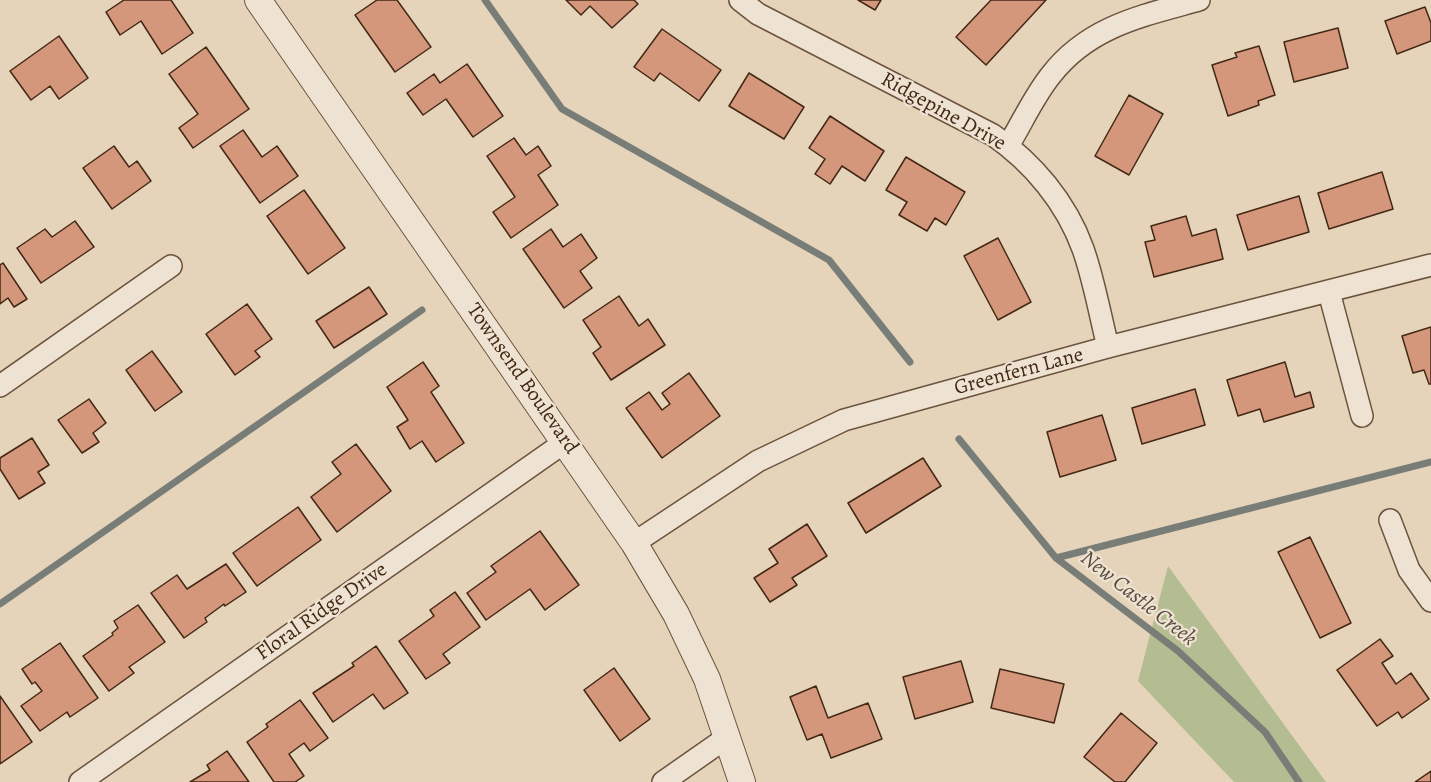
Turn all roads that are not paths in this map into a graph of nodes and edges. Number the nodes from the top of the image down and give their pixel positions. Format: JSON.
{"nodes":[{"id":1,"x":258,"y":0,"type":"edge"},
{"id":2,"x":740,"y":0,"type":"edge"},
{"id":3,"x":1199,"y":0,"type":"edge"},
{"id":4,"x":762,"y":7,"type":"edge"},
{"id":5,"x":1008,"y":146,"type":"junction"},
{"id":6,"x":1431,"y":265,"type":"edge"},
{"id":7,"x":171,"y":266,"type":"dead end"},
{"id":8,"x":1329,"y":292,"type":"junction"},
{"id":9,"x":1108,"y":347,"type":"junction"},
{"id":10,"x":0,"y":386,"type":"edge"},
{"id":11,"x":1362,"y":416,"type":"dead end"},
{"id":12,"x":565,"y":442,"type":"junction"},
{"id":13,"x":1390,"y":520,"type":"dead end"},
{"id":14,"x":634,"y":543,"type":"junction"},
{"id":15,"x":1431,"y":602,"type":"edge"},
{"id":16,"x":726,"y":738,"type":"junction"},
{"id":17,"x":80,"y":782,"type":"edge"},
{"id":18,"x":663,"y":782,"type":"edge"},
{"id":19,"x":742,"y":782,"type":"edge"}],
"edges":[{"from":1,"to":12,"type":"street","name":"Townsend Boulevard"},
{"from":2,"to":4,"type":"street","name":"Ridgepine Drive"},
{"from":3,"to":5,"type":"street"},
{"from":4,"to":5,"type":"street","name":"Ridgepine Drive"},
{"from":5,"to":9,"type":"street","name":"Ridgepine Drive"},
{"from":6,"to":8,"type":"street","name":"Greenfern Lane"},
{"from":7,"to":10,"type":"street"},
{"from":8,"to":9,"type":"street","name":"Greenfern Lane"},
{"from":8,"to":11,"type":"street"},
{"from":9,"to":14,"type":"street","name":"Greenfern Lane"},
{"from":12,"to":14,"type":"street","name":"Townsend Boulevard"},
{"from":12,"to":17,"type":"street","name":"Floral Ridge Drive"},
{"from":13,"to":15,"type":"street"},
{"from":14,"to":16,"type":"street","name":"Townsend Boulevard"},
{"from":16,"to":18,"type":"street"},
{"from":16,"to":19,"type":"street","name":"Townsend Boulevard"}]}
